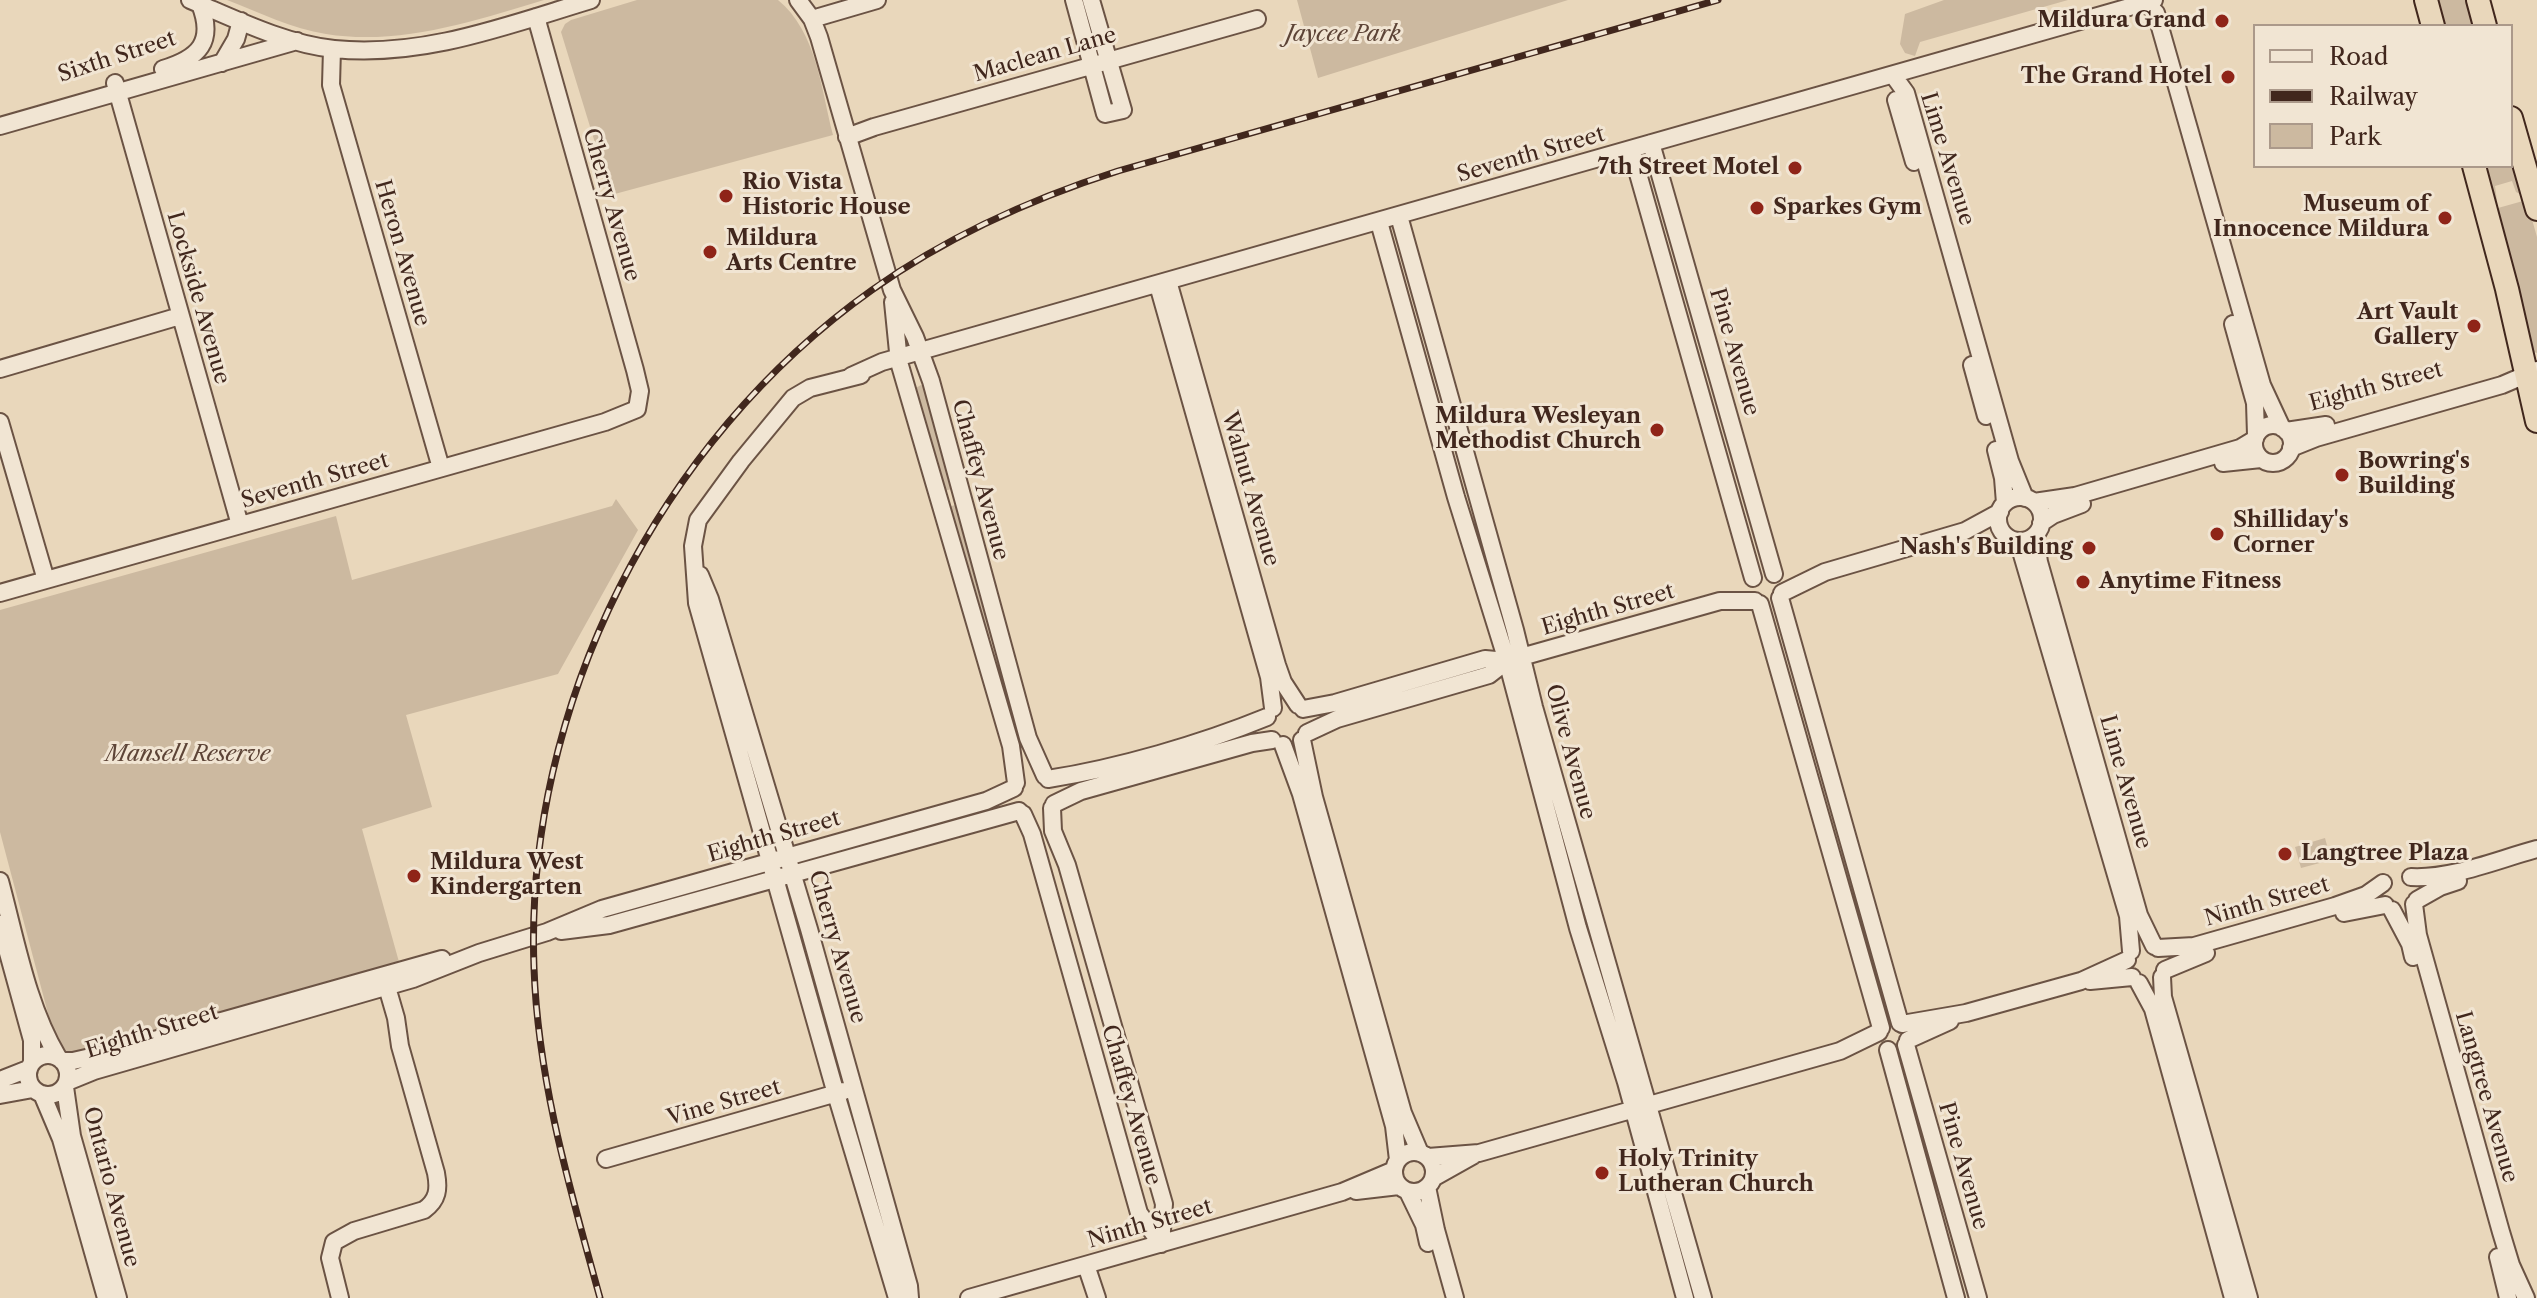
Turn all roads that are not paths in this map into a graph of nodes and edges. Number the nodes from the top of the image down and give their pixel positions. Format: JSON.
{"nodes":[{"id":1,"x":591,"y":0,"type":"edge"},
{"id":2,"x":798,"y":0,"type":"edge"},
{"id":3,"x":877,"y":0,"type":"edge"},
{"id":4,"x":1074,"y":0,"type":"edge"},
{"id":5,"x":1091,"y":0,"type":"edge"},
{"id":6,"x":2426,"y":0,"type":"edge"},
{"id":7,"x":2478,"y":0,"type":"edge"},
{"id":8,"x":2150,"y":1,"type":"edge"},
{"id":9,"x":195,"y":2,"type":"edge"},
{"id":10,"x":536,"y":17,"type":"junction"},
{"id":11,"x":812,"y":19,"type":"junction"},
{"id":12,"x":1257,"y":19,"type":"dead end"},
{"id":13,"x":241,"y":21,"type":"junction"},
{"id":14,"x":2432,"y":24,"type":"edge"},
{"id":15,"x":2484,"y":24,"type":"edge"},
{"id":16,"x":298,"y":41,"type":"junction"},
{"id":17,"x":332,"y":49,"type":"junction"},
{"id":18,"x":1100,"y":62,"type":"junction"},
{"id":19,"x":222,"y":63,"type":"junction"},
{"id":20,"x":1893,"y":75,"type":"junction"},
{"id":21,"x":116,"y":88,"type":"junction"},
{"id":22,"x":0,"y":115,"type":"edge"},
{"id":23,"x":2513,"y":125,"type":"edge"},
{"id":24,"x":0,"y":126,"type":"edge"},
{"id":25,"x":847,"y":137,"type":"junction"},
{"id":26,"x":1651,"y":143,"type":"junction"},
{"id":27,"x":1631,"y":149,"type":"junction"},
{"id":28,"x":2475,"y":168,"type":"edge"},
{"id":29,"x":1659,"y":172,"type":"junction"},
{"id":30,"x":1639,"y":177,"type":"junction"},
{"id":31,"x":2537,"y":209,"type":"edge"},
{"id":32,"x":1399,"y":216,"type":"junction"},
{"id":33,"x":1379,"y":222,"type":"junction"},
{"id":34,"x":1163,"y":283,"type":"junction"},
{"id":35,"x":892,"y":290,"type":"junction"},
{"id":36,"x":180,"y":316,"type":"junction"},
{"id":37,"x":920,"y":352,"type":"junction"},
{"id":38,"x":899,"y":362,"type":"junction"},
{"id":39,"x":0,"y":369,"type":"edge"},
{"id":40,"x":2531,"y":372,"type":"edge"},
{"id":41,"x":639,"y":405,"type":"joint"},
{"id":42,"x":2537,"y":421,"type":"edge"},
{"id":43,"x":0,"y":422,"type":"edge"},
{"id":44,"x":2286,"y":436,"type":"junction"},
{"id":45,"x":2256,"y":437,"type":"junction"},
{"id":46,"x":2261,"y":459,"type":"junction"},
{"id":47,"x":441,"y":468,"type":"junction"},
{"id":48,"x":961,"y":495,"type":"junction"},
{"id":49,"x":2029,"y":500,"type":"junction"},
{"id":50,"x":941,"y":501,"type":"junction"},
{"id":51,"x":2003,"y":508,"type":"junction"},
{"id":52,"x":240,"y":525,"type":"junction"},
{"id":53,"x":2038,"y":529,"type":"junction"},
{"id":54,"x":1965,"y":531,"type":"junction"},
{"id":55,"x":2011,"y":537,"type":"junction"},
{"id":56,"x":1767,"y":551,"type":"junction"},
{"id":57,"x":1746,"y":557,"type":"junction"},
{"id":58,"x":696,"y":566,"type":"junction"},
{"id":59,"x":1825,"y":572,"type":"junction"},
{"id":60,"x":1776,"y":575,"type":"junction"},
{"id":61,"x":46,"y":580,"type":"junction"},
{"id":62,"x":1752,"y":580,"type":"junction"},
{"id":63,"x":0,"y":593,"type":"edge"},
{"id":64,"x":1781,"y":596,"type":"junction"},
{"id":65,"x":1720,"y":601,"type":"junction"},
{"id":66,"x":1758,"y":602,"type":"junction"},
{"id":67,"x":1002,"y":645,"type":"junction"},
{"id":68,"x":983,"y":651,"type":"junction"},
{"id":69,"x":1514,"y":659,"type":"junction"},
{"id":70,"x":1300,"y":707,"type":"junction"},
{"id":71,"x":1270,"y":712,"type":"junction"},
{"id":72,"x":1305,"y":736,"type":"junction"},
{"id":73,"x":1278,"y":742,"type":"junction"},
{"id":74,"x":1046,"y":778,"type":"junction"},
{"id":75,"x":1015,"y":786,"type":"junction"},
{"id":76,"x":1053,"y":806,"type":"junction"},
{"id":77,"x":1021,"y":812,"type":"junction"},
{"id":78,"x":2537,"y":849,"type":"edge"},
{"id":79,"x":788,"y":856,"type":"junction"},
{"id":80,"x":2537,"y":859,"type":"edge"},
{"id":81,"x":770,"y":861,"type":"junction"},
{"id":82,"x":793,"y":873,"type":"junction"},
{"id":83,"x":2411,"y":877,"type":"junction"},
{"id":84,"x":775,"y":878,"type":"junction"},
{"id":85,"x":0,"y":881,"type":"edge"},
{"id":86,"x":2383,"y":883,"type":"junction"},
{"id":87,"x":1865,"y":900,"type":"junction"},
{"id":88,"x":2416,"y":902,"type":"junction"},
{"id":89,"x":1847,"y":906,"type":"junction"},
{"id":90,"x":2389,"y":907,"type":"junction"},
{"id":91,"x":0,"y":924,"type":"edge"},
{"id":92,"x":547,"y":932,"type":"junction"},
{"id":93,"x":1089,"y":942,"type":"junction"},
{"id":94,"x":2156,"y":947,"type":"junction"},
{"id":95,"x":1065,"y":949,"type":"junction"},
{"id":96,"x":479,"y":953,"type":"junction"},
{"id":97,"x":2129,"y":956,"type":"junction"},
{"id":98,"x":2164,"y":973,"type":"junction"},
{"id":99,"x":2136,"y":980,"type":"junction"},
{"id":100,"x":2081,"y":981,"type":"junction"},
{"id":101,"x":383,"y":988,"type":"junction"},
{"id":102,"x":1904,"y":1033,"type":"junction"},
{"id":103,"x":1883,"y":1039,"type":"junction"},
{"id":104,"x":60,"y":1059,"type":"junction"},
{"id":105,"x":30,"y":1066,"type":"junction"},
{"id":106,"x":0,"y":1080,"type":"edge"},
{"id":107,"x":66,"y":1084,"type":"junction"},
{"id":108,"x":854,"y":1089,"type":"junction"},
{"id":109,"x":38,"y":1092,"type":"junction"},
{"id":110,"x":836,"y":1094,"type":"junction"},
{"id":111,"x":0,"y":1095,"type":"edge"},
{"id":112,"x":1132,"y":1095,"type":"junction"},
{"id":113,"x":1108,"y":1103,"type":"junction"},
{"id":114,"x":1641,"y":1107,"type":"junction"},
{"id":115,"x":1479,"y":1153,"type":"junction"},
{"id":116,"x":1424,"y":1155,"type":"junction"},
{"id":117,"x":606,"y":1159,"type":"dead end"},
{"id":118,"x":1400,"y":1177,"type":"junction"},
{"id":119,"x":1430,"y":1183,"type":"junction"},
{"id":120,"x":1952,"y":1209,"type":"junction"},
{"id":121,"x":1933,"y":1214,"type":"junction"},
{"id":122,"x":1161,"y":1244,"type":"junction"},
{"id":123,"x":1086,"y":1265,"type":"junction"},
{"id":124,"x":107,"y":1297,"type":"edge"},
{"id":125,"x":340,"y":1298,"type":"edge"},
{"id":126,"x":897,"y":1298,"type":"edge"},
{"id":127,"x":910,"y":1298,"type":"edge"},
{"id":128,"x":969,"y":1298,"type":"edge"},
{"id":129,"x":1097,"y":1298,"type":"edge"},
{"id":130,"x":1444,"y":1298,"type":"edge"},
{"id":131,"x":1455,"y":1298,"type":"edge"},
{"id":132,"x":1685,"y":1298,"type":"edge"},
{"id":133,"x":1703,"y":1298,"type":"edge"},
{"id":134,"x":1956,"y":1298,"type":"edge"},
{"id":135,"x":1978,"y":1298,"type":"edge"},
{"id":136,"x":2233,"y":1298,"type":"edge"},
{"id":137,"x":2249,"y":1298,"type":"edge"},
{"id":138,"x":2508,"y":1298,"type":"edge"},
{"id":139,"x":2526,"y":1298,"type":"edge"}],
"edges":[{"from":1,"to":10,"type":"street"},
{"from":2,"to":11,"type":"street","name":"Chaffey Avenue"},
{"from":3,"to":11,"type":"street"},
{"from":4,"to":18,"type":"street"},
{"from":5,"to":18,"type":"street"},
{"from":6,"to":14,"type":"highway"},
{"from":7,"to":15,"type":"highway"},
{"from":8,"to":20,"type":"street","name":"Seventh Street"},
{"from":8,"to":44,"type":"street"},
{"from":8,"to":45,"type":"street"},
{"from":9,"to":13,"type":"street"},
{"from":9,"to":21,"type":"street","name":"Sixth Street"},
{"from":10,"to":17,"type":"street"},
{"from":10,"to":41,"type":"street","name":"Cherry Avenue"},
{"from":11,"to":25,"type":"street","name":"Chaffey Avenue"},
{"from":12,"to":18,"type":"street","name":"Maclean Lane"},
{"from":13,"to":16,"type":"street"},
{"from":13,"to":19,"type":"street"},
{"from":16,"to":17,"type":"street"},
{"from":16,"to":19,"type":"street","name":"Sixth Street"},
{"from":17,"to":47,"type":"street","name":"Heron Avenue"},
{"from":18,"to":25,"type":"street","name":"Maclean Lane"},
{"from":19,"to":21,"type":"street","name":"Sixth Street"},
{"from":20,"to":26,"type":"street","name":"Seventh Street"},
{"from":20,"to":49,"type":"street","name":"Lime Avenue"},
{"from":20,"to":51,"type":"street","name":"Lime Avenue"},
{"from":21,"to":22,"type":"street","name":"Sixth Street"},
{"from":21,"to":24,"type":"street","name":"Sixth Street"},
{"from":21,"to":36,"type":"street","name":"Lockside Avenue"},
{"from":23,"to":31,"type":"highway"},
{"from":25,"to":35,"type":"street","name":"Chaffey Avenue"},
{"from":26,"to":27,"type":"street","name":"Seventh Street"},
{"from":26,"to":29,"type":"street","name":"Pine Avenue"},
{"from":27,"to":30,"type":"street","name":"Pine Avenue"},
{"from":27,"to":32,"type":"street","name":"Seventh Street"},
{"from":28,"to":40,"type":"highway"},
{"from":29,"to":30,"type":"street"},
{"from":29,"to":56,"type":"street","name":"Pine Avenue"},
{"from":30,"to":57,"type":"street","name":"Pine Avenue"},
{"from":32,"to":33,"type":"street","name":"Seventh Street"},
{"from":32,"to":69,"type":"street","name":"Olive Avenue"},
{"from":33,"to":34,"type":"street","name":"Seventh Street"},
{"from":33,"to":69,"type":"street","name":"Olive Avenue"},
{"from":34,"to":37,"type":"street","name":"Seventh Street"},
{"from":34,"to":70,"type":"street","name":"Walnut Avenue"},
{"from":34,"to":71,"type":"street","name":"Walnut Avenue"},
{"from":35,"to":37,"type":"street","name":"Chaffey Avenue"},
{"from":35,"to":38,"type":"street","name":"Chaffey Avenue"},
{"from":36,"to":39,"type":"street"},
{"from":36,"to":52,"type":"street","name":"Lockside Avenue"},
{"from":37,"to":38,"type":"street"},
{"from":37,"to":48,"type":"street","name":"Chaffey Avenue"},
{"from":38,"to":50,"type":"street","name":"Chaffey Avenue"},
{"from":38,"to":58,"type":"street","name":"Cherry Avenue"},
{"from":40,"to":42,"type":"highway"},
{"from":40,"to":44,"type":"street","name":"Eighth Street"},
{"from":41,"to":47,"type":"street","name":"Seventh Street"},
{"from":43,"to":61,"type":"street"},
{"from":44,"to":45,"type":"street"},
{"from":44,"to":46,"type":"street"},
{"from":45,"to":46,"type":"street"},
{"from":45,"to":49,"type":"street"},
{"from":46,"to":53,"type":"street"},
{"from":47,"to":52,"type":"street","name":"Seventh Street"},
{"from":48,"to":50,"type":"street"},
{"from":48,"to":67,"type":"street","name":"Chaffey Avenue"},
{"from":49,"to":51,"type":"street"},
{"from":49,"to":53,"type":"street"},
{"from":50,"to":68,"type":"street","name":"Chaffey Avenue"},
{"from":51,"to":54,"type":"street"},
{"from":51,"to":55,"type":"street"},
{"from":52,"to":61,"type":"street","name":"Seventh Street"},
{"from":53,"to":55,"type":"street"},
{"from":53,"to":94,"type":"street","name":"Lime Avenue"},
{"from":54,"to":55,"type":"street"},
{"from":54,"to":59,"type":"street"},
{"from":55,"to":97,"type":"street","name":"Lime Avenue"},
{"from":56,"to":57,"type":"street"},
{"from":56,"to":60,"type":"street","name":"Pine Avenue"},
{"from":57,"to":62,"type":"street","name":"Pine Avenue"},
{"from":58,"to":79,"type":"street","name":"Cherry Avenue"},
{"from":58,"to":81,"type":"street","name":"Cherry Avenue"},
{"from":59,"to":60,"type":"street"},
{"from":59,"to":64,"type":"street"},
{"from":60,"to":62,"type":"street"},
{"from":60,"to":64,"type":"street"},
{"from":61,"to":63,"type":"street","name":"Seventh Street"},
{"from":62,"to":65,"type":"street","name":"Eighth Street"},
{"from":62,"to":66,"type":"street"},
{"from":64,"to":66,"type":"street"},
{"from":64,"to":87,"type":"street","name":"Pine Avenue"},
{"from":65,"to":66,"type":"street","name":"Eighth Street"},
{"from":65,"to":69,"type":"street","name":"Eighth Street"},
{"from":66,"to":89,"type":"street","name":"Pine Avenue"},
{"from":67,"to":68,"type":"street"},
{"from":67,"to":74,"type":"street","name":"Chaffey Avenue"},
{"from":68,"to":75,"type":"street","name":"Chaffey Avenue"},
{"from":69,"to":70,"type":"street","name":"Eighth Street"},
{"from":69,"to":72,"type":"street","name":"Eighth Street"},
{"from":69,"to":114,"type":"street","name":"Olive Avenue"},
{"from":70,"to":71,"type":"street"},
{"from":70,"to":72,"type":"street"},
{"from":71,"to":73,"type":"street"},
{"from":71,"to":74,"type":"street"},
{"from":72,"to":73,"type":"street"},
{"from":72,"to":116,"type":"street"},
{"from":73,"to":76,"type":"street"},
{"from":73,"to":118,"type":"street"},
{"from":74,"to":75,"type":"street"},
{"from":74,"to":76,"type":"street"},
{"from":75,"to":77,"type":"street"},
{"from":75,"to":79,"type":"street","name":"Eighth Street"},
{"from":76,"to":77,"type":"street"},
{"from":76,"to":93,"type":"street","name":"Chaffey Avenue"},
{"from":77,"to":82,"type":"street","name":"Eighth Street"},
{"from":77,"to":95,"type":"street","name":"Chaffey Avenue"},
{"from":78,"to":83,"type":"street"},
{"from":79,"to":81,"type":"street","name":"Eighth Street"},
{"from":79,"to":82,"type":"street","name":"Cherry Avenue"},
{"from":80,"to":88,"type":"street"},
{"from":81,"to":84,"type":"street","name":"Cherry Avenue"},
{"from":81,"to":92,"type":"street","name":"Eighth Street"},
{"from":82,"to":84,"type":"street","name":"Eighth Street"},
{"from":82,"to":108,"type":"street","name":"Cherry Avenue"},
{"from":83,"to":86,"type":"street"},
{"from":83,"to":88,"type":"street"},
{"from":84,"to":92,"type":"street","name":"Eighth Street"},
{"from":84,"to":110,"type":"street","name":"Cherry Avenue"},
{"from":85,"to":104,"type":"street"},
{"from":86,"to":90,"type":"street"},
{"from":86,"to":94,"type":"street","name":"Ninth Street"},
{"from":87,"to":89,"type":"street"},
{"from":87,"to":102,"type":"street","name":"Pine Avenue"},
{"from":88,"to":90,"type":"street"},
{"from":88,"to":139,"type":"street","name":"Langtree Avenue"},
{"from":89,"to":103,"type":"street","name":"Pine Avenue"},
{"from":90,"to":98,"type":"street","name":"Ninth Street"},
{"from":90,"to":138,"type":"street","name":"Langtree Avenue"},
{"from":91,"to":105,"type":"street"},
{"from":92,"to":96,"type":"street","name":"Eighth Street"},
{"from":93,"to":95,"type":"street"},
{"from":93,"to":112,"type":"street","name":"Chaffey Avenue"},
{"from":94,"to":97,"type":"street"},
{"from":94,"to":98,"type":"street"},
{"from":95,"to":113,"type":"street","name":"Chaffey Avenue"},
{"from":96,"to":101,"type":"street","name":"Eighth Street"},
{"from":96,"to":104,"type":"street","name":"Eighth Street"},
{"from":97,"to":99,"type":"street"},
{"from":97,"to":100,"type":"street"},
{"from":98,"to":99,"type":"street"},
{"from":98,"to":137,"type":"street"},
{"from":99,"to":100,"type":"street"},
{"from":99,"to":136,"type":"street"},
{"from":100,"to":102,"type":"street"},
{"from":101,"to":107,"type":"street","name":"Eighth Street"},
{"from":101,"to":125,"type":"street"},
{"from":102,"to":103,"type":"street"},
{"from":102,"to":103,"type":"street"},
{"from":102,"to":120,"type":"street","name":"Pine Avenue"},
{"from":103,"to":114,"type":"street"},
{"from":103,"to":121,"type":"street","name":"Pine Avenue"},
{"from":104,"to":105,"type":"street"},
{"from":104,"to":107,"type":"street"},
{"from":105,"to":106,"type":"street"},
{"from":105,"to":109,"type":"street"},
{"from":107,"to":109,"type":"street"},
{"from":107,"to":124,"type":"street","name":"Ontario Avenue"},
{"from":108,"to":110,"type":"street","name":"Vine Street"},
{"from":108,"to":127,"type":"street","name":"Cherry Avenue"},
{"from":109,"to":111,"type":"street"},
{"from":109,"to":124,"type":"street","name":"Ontario Avenue"},
{"from":110,"to":117,"type":"street","name":"Vine Street"},
{"from":110,"to":126,"type":"street","name":"Cherry Avenue"},
{"from":112,"to":113,"type":"street"},
{"from":112,"to":122,"type":"street","name":"Chaffey Avenue"},
{"from":113,"to":122,"type":"street","name":"Chaffey Avenue"},
{"from":114,"to":115,"type":"street"},
{"from":114,"to":132,"type":"street","name":"Olive Avenue"},
{"from":114,"to":133,"type":"street","name":"Olive Avenue"},
{"from":115,"to":116,"type":"street"},
{"from":115,"to":119,"type":"street"},
{"from":116,"to":118,"type":"street"},
{"from":116,"to":119,"type":"street"},
{"from":118,"to":119,"type":"street"},
{"from":118,"to":122,"type":"street","name":"Ninth Street"},
{"from":118,"to":130,"type":"street"},
{"from":119,"to":131,"type":"street"},
{"from":120,"to":121,"type":"street"},
{"from":120,"to":135,"type":"street","name":"Pine Avenue"},
{"from":121,"to":134,"type":"street","name":"Pine Avenue"},
{"from":122,"to":123,"type":"street","name":"Ninth Street"},
{"from":123,"to":128,"type":"street","name":"Ninth Street"},
{"from":123,"to":129,"type":"street"}]}
